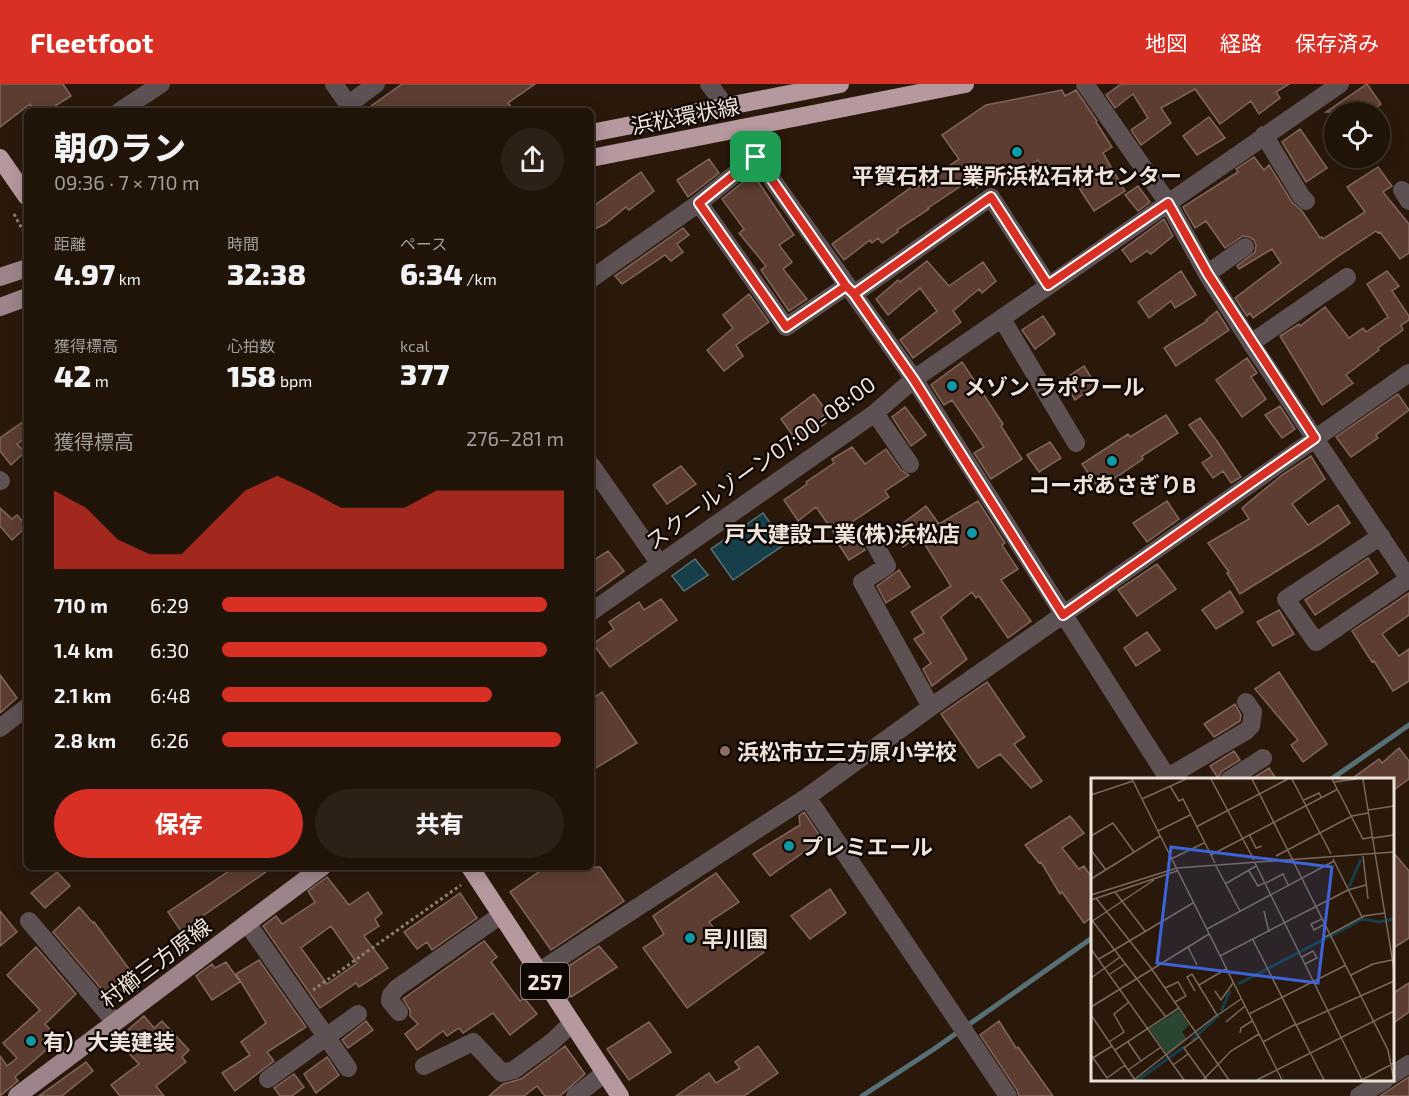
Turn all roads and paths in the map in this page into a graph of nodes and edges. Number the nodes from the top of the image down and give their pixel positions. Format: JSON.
{"nodes":[{"id":1,"x":161,"y":84,"type":"edge"},
{"id":2,"x":334,"y":84,"type":"edge"},
{"id":3,"x":376,"y":84,"type":"edge"},
{"id":4,"x":709,"y":84,"type":"edge"},
{"id":5,"x":840,"y":84,"type":"edge"},
{"id":6,"x":965,"y":84,"type":"edge"},
{"id":7,"x":1085,"y":84,"type":"edge"},
{"id":8,"x":1340,"y":84,"type":"edge"},
{"id":9,"x":351,"y":107,"type":"edge"},
{"id":10,"x":726,"y":107,"type":"junction"},
{"id":11,"x":125,"y":108,"type":"edge"},
{"id":12,"x":741,"y":128,"type":"junction"},
{"id":13,"x":594,"y":132,"type":"edge"},
{"id":14,"x":1264,"y":135,"type":"junction"},
{"id":15,"x":594,"y":157,"type":"edge"},
{"id":16,"x":756,"y":157,"type":"junction"},
{"id":17,"x":0,"y":159,"type":"edge"},
{"id":18,"x":21,"y":176,"type":"edge"},
{"id":19,"x":1306,"y":201,"type":"dead end"},
{"id":20,"x":699,"y":203,"type":"junction"},
{"id":21,"x":1168,"y":203,"type":"junction"},
{"id":22,"x":14,"y":214,"type":"dead end"},
{"id":23,"x":24,"y":232,"type":"edge"},
{"id":24,"x":1245,"y":247,"type":"dead end"},
{"id":25,"x":24,"y":269,"type":"edge"},
{"id":26,"x":1208,"y":274,"type":"junction"},
{"id":27,"x":0,"y":277,"type":"edge"},
{"id":28,"x":594,"y":277,"type":"edge"},
{"id":29,"x":1347,"y":278,"type":"dead end"},
{"id":30,"x":1048,"y":285,"type":"junction"},
{"id":31,"x":850,"y":290,"type":"junction"},
{"id":32,"x":24,"y":298,"type":"edge"},
{"id":33,"x":0,"y":307,"type":"edge"},
{"id":34,"x":1002,"y":319,"type":"junction"},
{"id":35,"x":1251,"y":343,"type":"junction"},
{"id":36,"x":1409,"y":373,"type":"edge"},
{"id":37,"x":914,"y":380,"type":"junction"},
{"id":38,"x":875,"y":413,"type":"junction"},
{"id":39,"x":1315,"y":438,"type":"junction"},
{"id":40,"x":1076,"y":443,"type":"dead end"},
{"id":41,"x":910,"y":464,"type":"dead end"},
{"id":42,"x":594,"y":469,"type":"edge"},
{"id":43,"x":1381,"y":536,"type":"junction"},
{"id":44,"x":871,"y":537,"type":"dead end"},
{"id":45,"x":660,"y":564,"type":"junction"},
{"id":46,"x":1409,"y":579,"type":"edge"},
{"id":47,"x":594,"y":610,"type":"edge"},
{"id":48,"x":1063,"y":615,"type":"junction"},
{"id":49,"x":1246,"y":702,"type":"dead end"},
{"id":50,"x":931,"y":707,"type":"junction"},
{"id":51,"x":24,"y":709,"type":"edge"},
{"id":52,"x":0,"y":728,"type":"edge"},
{"id":53,"x":1263,"y":758,"type":"dead end"},
{"id":54,"x":1168,"y":778,"type":"edge"},
{"id":55,"x":1232,"y":778,"type":"edge"},
{"id":56,"x":807,"y":797,"type":"junction"},
{"id":57,"x":313,"y":870,"type":"edge"},
{"id":58,"x":472,"y":870,"type":"edge"},
{"id":59,"x":461,"y":885,"type":"dead end"},
{"id":60,"x":501,"y":915,"type":"junction"},
{"id":61,"x":29,"y":921,"type":"dead end"},
{"id":62,"x":247,"y":923,"type":"junction"},
{"id":63,"x":538,"y":972,"type":"junction"},
{"id":64,"x":299,"y":999,"type":"junction"},
{"id":65,"x":399,"y":1012,"type":"dead end"},
{"id":66,"x":358,"y":1014,"type":"dead end"},
{"id":67,"x":115,"y":1022,"type":"junction"},
{"id":68,"x":572,"y":1023,"type":"junction"},
{"id":69,"x":325,"y":1037,"type":"junction"},
{"id":70,"x":1409,"y":1064,"type":"edge"},
{"id":71,"x":424,"y":1066,"type":"dead end"},
{"id":72,"x":348,"y":1068,"type":"dead end"},
{"id":73,"x":605,"y":1073,"type":"junction"},
{"id":74,"x":1394,"y":1073,"type":"edge"},
{"id":75,"x":268,"y":1079,"type":"dead end"},
{"id":76,"x":17,"y":1096,"type":"edge"},
{"id":77,"x":575,"y":1096,"type":"edge"},
{"id":78,"x":620,"y":1096,"type":"edge"},
{"id":79,"x":1008,"y":1096,"type":"edge"}],
"edges":[{"from":1,"to":11,"type":"street"},
{"from":2,"to":9,"type":"street"},
{"from":3,"to":9,"type":"street"},
{"from":4,"to":10,"type":"street"},
{"from":5,"to":10,"type":"highway","name":"浜松環状線"},
{"from":6,"to":12,"type":"highway","name":"浜松環状線"},
{"from":7,"to":21,"type":"street"},
{"from":8,"to":14,"type":"street","name":"スクールゾーン07:00-08:00"},
{"from":10,"to":13,"type":"highway","name":"浜松環状線"},
{"from":12,"to":15,"type":"highway","name":"浜松環状線"},
{"from":12,"to":16,"type":"street"},
{"from":14,"to":19,"type":"street"},
{"from":14,"to":21,"type":"street","name":"スクールゾーン07:00-08:00"},
{"from":16,"to":20,"type":"street"},
{"from":16,"to":31,"type":"street"},
{"from":17,"to":18,"type":"highway"},
{"from":20,"to":28,"type":"street"},
{"from":20,"to":31,"type":"street"},
{"from":21,"to":26,"type":"street"},
{"from":21,"to":30,"type":"street","name":"スクールゾーン07:00-08:00"},
{"from":22,"to":23,"type":"path"},
{"from":24,"to":26,"type":"street"},
{"from":25,"to":27,"type":"main road"},
{"from":26,"to":35,"type":"street"},
{"from":29,"to":35,"type":"street"},
{"from":30,"to":31,"type":"street"},
{"from":30,"to":34,"type":"street","name":"スクールゾーン07:00-08:00"},
{"from":31,"to":37,"type":"street"},
{"from":32,"to":33,"type":"main road"},
{"from":34,"to":37,"type":"street","name":"スクールゾーン07:00-08:00"},
{"from":34,"to":40,"type":"street"},
{"from":35,"to":39,"type":"street"},
{"from":36,"to":39,"type":"street"},
{"from":37,"to":38,"type":"street","name":"スクールゾーン07:00-08:00"},
{"from":37,"to":48,"type":"street"},
{"from":38,"to":41,"type":"street"},
{"from":38,"to":45,"type":"street","name":"スクールゾーン07:00-08:00"},
{"from":39,"to":43,"type":"street"},
{"from":39,"to":48,"type":"street"},
{"from":42,"to":45,"type":"street"},
{"from":43,"to":46,"type":"street"},
{"from":43,"to":46,"type":"street"},
{"from":44,"to":50,"type":"street"},
{"from":45,"to":47,"type":"street","name":"スクールゾーン07:00-08:00"},
{"from":48,"to":50,"type":"street"},
{"from":48,"to":54,"type":"street"},
{"from":49,"to":54,"type":"street"},
{"from":50,"to":56,"type":"street"},
{"from":51,"to":52,"type":"street"},
{"from":53,"to":55,"type":"street"},
{"from":56,"to":63,"type":"street"},
{"from":56,"to":79,"type":"street"},
{"from":57,"to":62,"type":"main road","name":"村櫛三方原線"},
{"from":58,"to":60,"type":"highway","number":"257"},
{"from":59,"to":64,"type":"path"},
{"from":60,"to":63,"type":"highway","number":"257"},
{"from":60,"to":65,"type":"street"},
{"from":61,"to":67,"type":"street"},
{"from":62,"to":64,"type":"street"},
{"from":62,"to":67,"type":"main road","name":"村櫛三方原線"},
{"from":63,"to":68,"type":"highway","number":"257"},
{"from":64,"to":69,"type":"street"},
{"from":66,"to":69,"type":"street"},
{"from":67,"to":76,"type":"main road","name":"村櫛三方原線"},
{"from":68,"to":71,"type":"street"},
{"from":68,"to":73,"type":"highway","number":"257"},
{"from":69,"to":72,"type":"street"},
{"from":69,"to":75,"type":"street"},
{"from":70,"to":74,"type":"street"},
{"from":73,"to":77,"type":"street"},
{"from":73,"to":78,"type":"highway","number":"257"}]}
